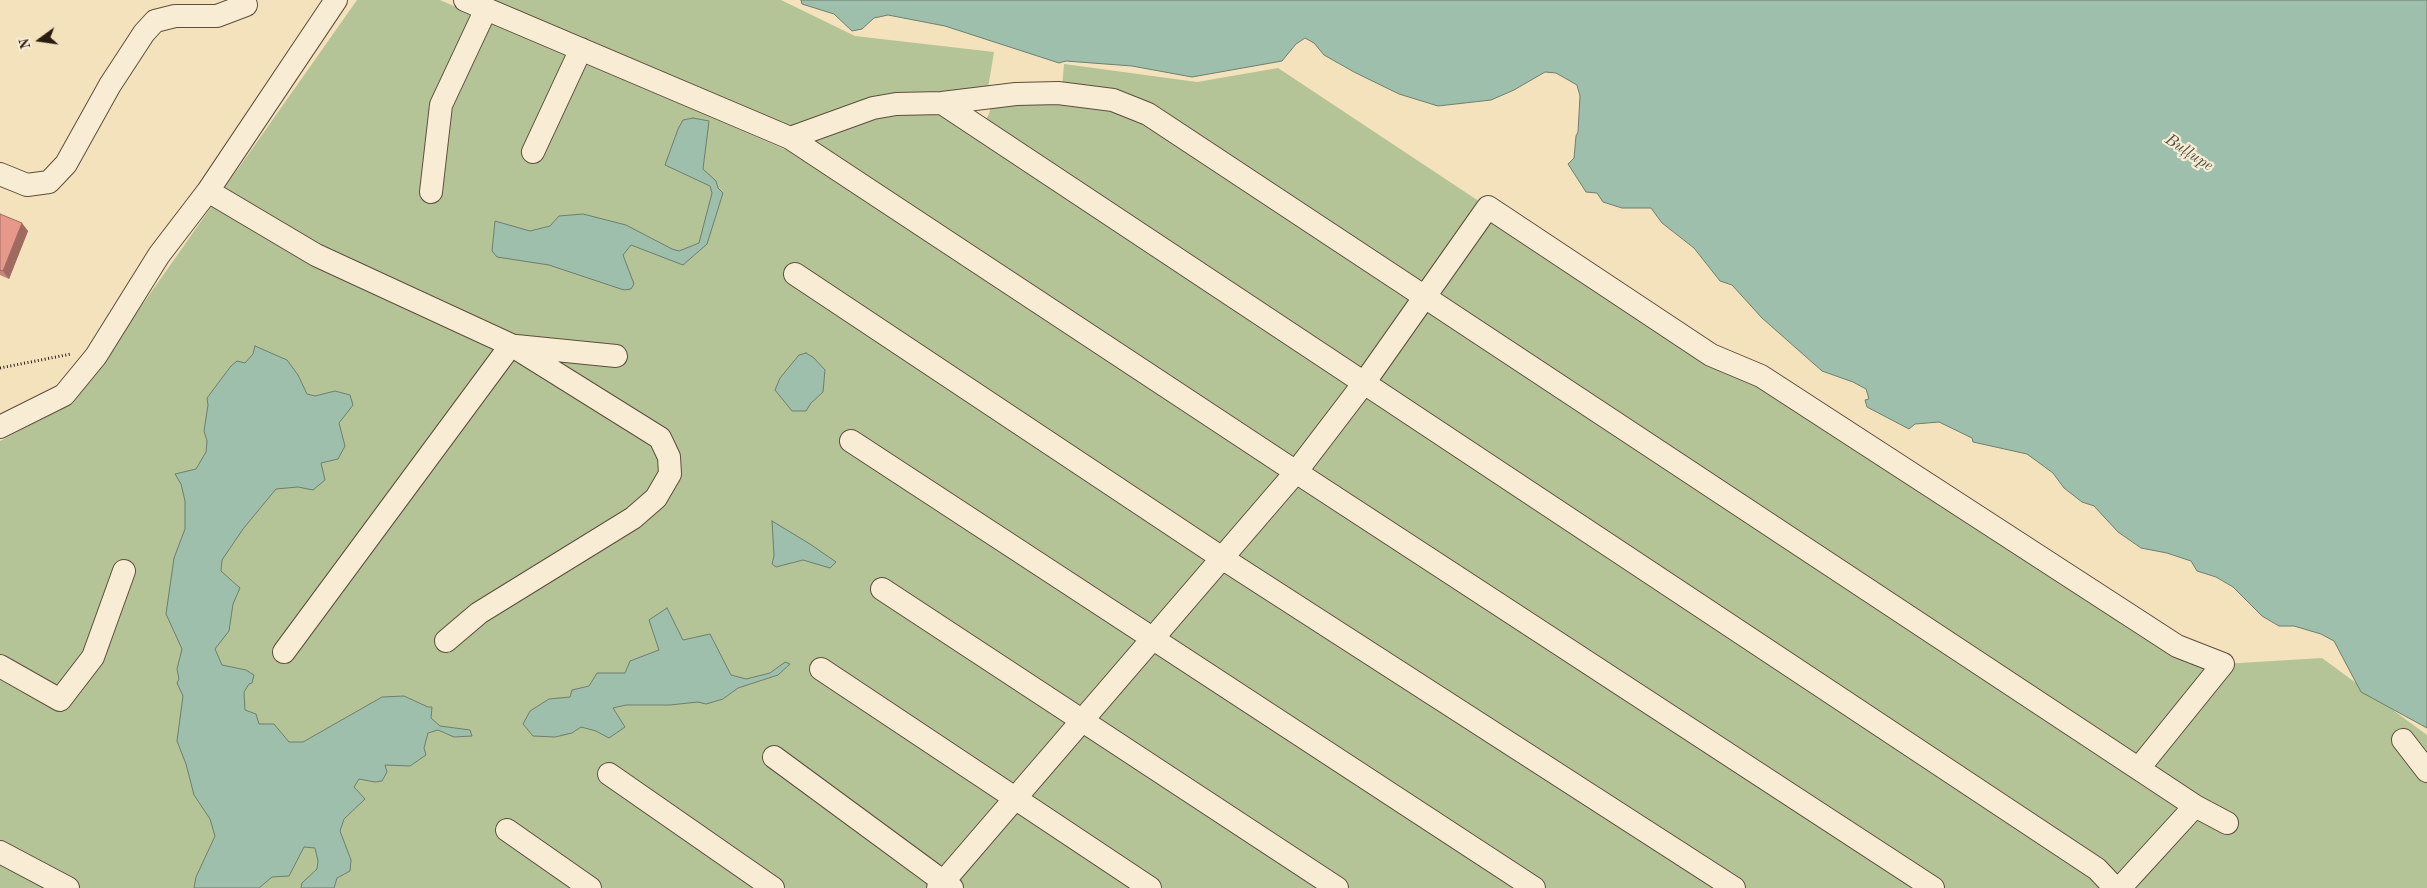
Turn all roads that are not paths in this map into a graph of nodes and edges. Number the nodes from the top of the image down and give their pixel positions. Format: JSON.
{"nodes":[{"id":1,"x":336,"y":0,"type":"edge"},
{"id":2,"x":465,"y":0,"type":"edge"},
{"id":3,"x":246,"y":5,"type":"dead end"},
{"id":4,"x":486,"y":9,"type":"junction"},
{"id":5,"x":581,"y":49,"type":"junction"},
{"id":6,"x":942,"y":103,"type":"junction"},
{"id":7,"x":790,"y":138,"type":"junction"},
{"id":8,"x":533,"y":152,"type":"dead end"},
{"id":9,"x":0,"y":174,"type":"edge"},
{"id":10,"x":208,"y":191,"type":"junction"},
{"id":11,"x":431,"y":192,"type":"dead end"},
{"id":12,"x":795,"y":274,"type":"dead end"},
{"id":13,"x":1425,"y":296,"type":"junction"},
{"id":14,"x":510,"y":345,"type":"junction"},
{"id":15,"x":616,"y":356,"type":"dead end"},
{"id":16,"x":1364,"y":382,"type":"junction"},
{"id":17,"x":0,"y":426,"type":"edge"},
{"id":18,"x":851,"y":441,"type":"dead end"},
{"id":19,"x":1296,"y":472,"type":"junction"},
{"id":20,"x":1222,"y":558,"type":"junction"},
{"id":21,"x":124,"y":571,"type":"dead end"},
{"id":22,"x":882,"y":589,"type":"dead end"},
{"id":23,"x":1151,"y":639,"type":"junction"},
{"id":24,"x":446,"y":641,"type":"dead end"},
{"id":25,"x":284,"y":652,"type":"dead end"},
{"id":26,"x":0,"y":666,"type":"edge"},
{"id":27,"x":821,"y":669,"type":"dead end"},
{"id":28,"x":1081,"y":720,"type":"junction"},
{"id":29,"x":2403,"y":740,"type":"dead end"},
{"id":30,"x":774,"y":757,"type":"dead end"},
{"id":31,"x":2139,"y":768,"type":"junction"},
{"id":32,"x":2427,"y":771,"type":"edge"},
{"id":33,"x":609,"y":774,"type":"dead end"},
{"id":34,"x":1014,"y":798,"type":"junction"},
{"id":35,"x":2195,"y":806,"type":"junction"},
{"id":36,"x":2227,"y":823,"type":"dead end"},
{"id":37,"x":507,"y":830,"type":"dead end"},
{"id":38,"x":0,"y":852,"type":"edge"},
{"id":39,"x":944,"y":886,"type":"edge"},
{"id":40,"x":68,"y":888,"type":"edge"},
{"id":41,"x":590,"y":888,"type":"edge"},
{"id":42,"x":773,"y":888,"type":"edge"},
{"id":43,"x":1150,"y":888,"type":"edge"},
{"id":44,"x":1337,"y":888,"type":"edge"},
{"id":45,"x":1534,"y":888,"type":"edge"},
{"id":46,"x":1734,"y":888,"type":"edge"},
{"id":47,"x":1933,"y":888,"type":"edge"},
{"id":48,"x":2115,"y":888,"type":"edge"},
{"id":49,"x":2120,"y":888,"type":"edge"}],
"edges":[{"from":1,"to":10,"type":"lane"},
{"from":2,"to":4,"type":"lane"},
{"from":3,"to":9,"type":"lane"},
{"from":4,"to":5,"type":"lane"},
{"from":4,"to":11,"type":"lane"},
{"from":5,"to":7,"type":"lane"},
{"from":5,"to":8,"type":"lane"},
{"from":6,"to":7,"type":"lane"},
{"from":6,"to":13,"type":"lane"},
{"from":6,"to":16,"type":"lane"},
{"from":7,"to":19,"type":"lane"},
{"from":10,"to":14,"type":"lane"},
{"from":10,"to":17,"type":"lane"},
{"from":12,"to":20,"type":"lane"},
{"from":13,"to":16,"type":"lane"},
{"from":13,"to":31,"type":"lane"},
{"from":13,"to":31,"type":"lane"},
{"from":14,"to":15,"type":"lane"},
{"from":14,"to":24,"type":"lane"},
{"from":14,"to":25,"type":"lane"},
{"from":16,"to":19,"type":"lane"},
{"from":16,"to":48,"type":"lane"},
{"from":18,"to":23,"type":"lane"},
{"from":19,"to":20,"type":"lane"},
{"from":19,"to":47,"type":"lane"},
{"from":20,"to":23,"type":"lane"},
{"from":20,"to":46,"type":"lane"},
{"from":21,"to":26,"type":"lane"},
{"from":22,"to":28,"type":"lane"},
{"from":23,"to":28,"type":"lane"},
{"from":23,"to":45,"type":"lane"},
{"from":27,"to":34,"type":"lane"},
{"from":28,"to":34,"type":"lane"},
{"from":28,"to":44,"type":"lane"},
{"from":29,"to":32,"type":"lane"},
{"from":30,"to":39,"type":"lane"},
{"from":31,"to":35,"type":"lane"},
{"from":33,"to":42,"type":"lane"},
{"from":34,"to":39,"type":"lane"},
{"from":34,"to":43,"type":"lane"},
{"from":35,"to":36,"type":"lane"},
{"from":35,"to":49,"type":"lane"},
{"from":37,"to":41,"type":"lane"},
{"from":38,"to":40,"type":"lane"}]}
